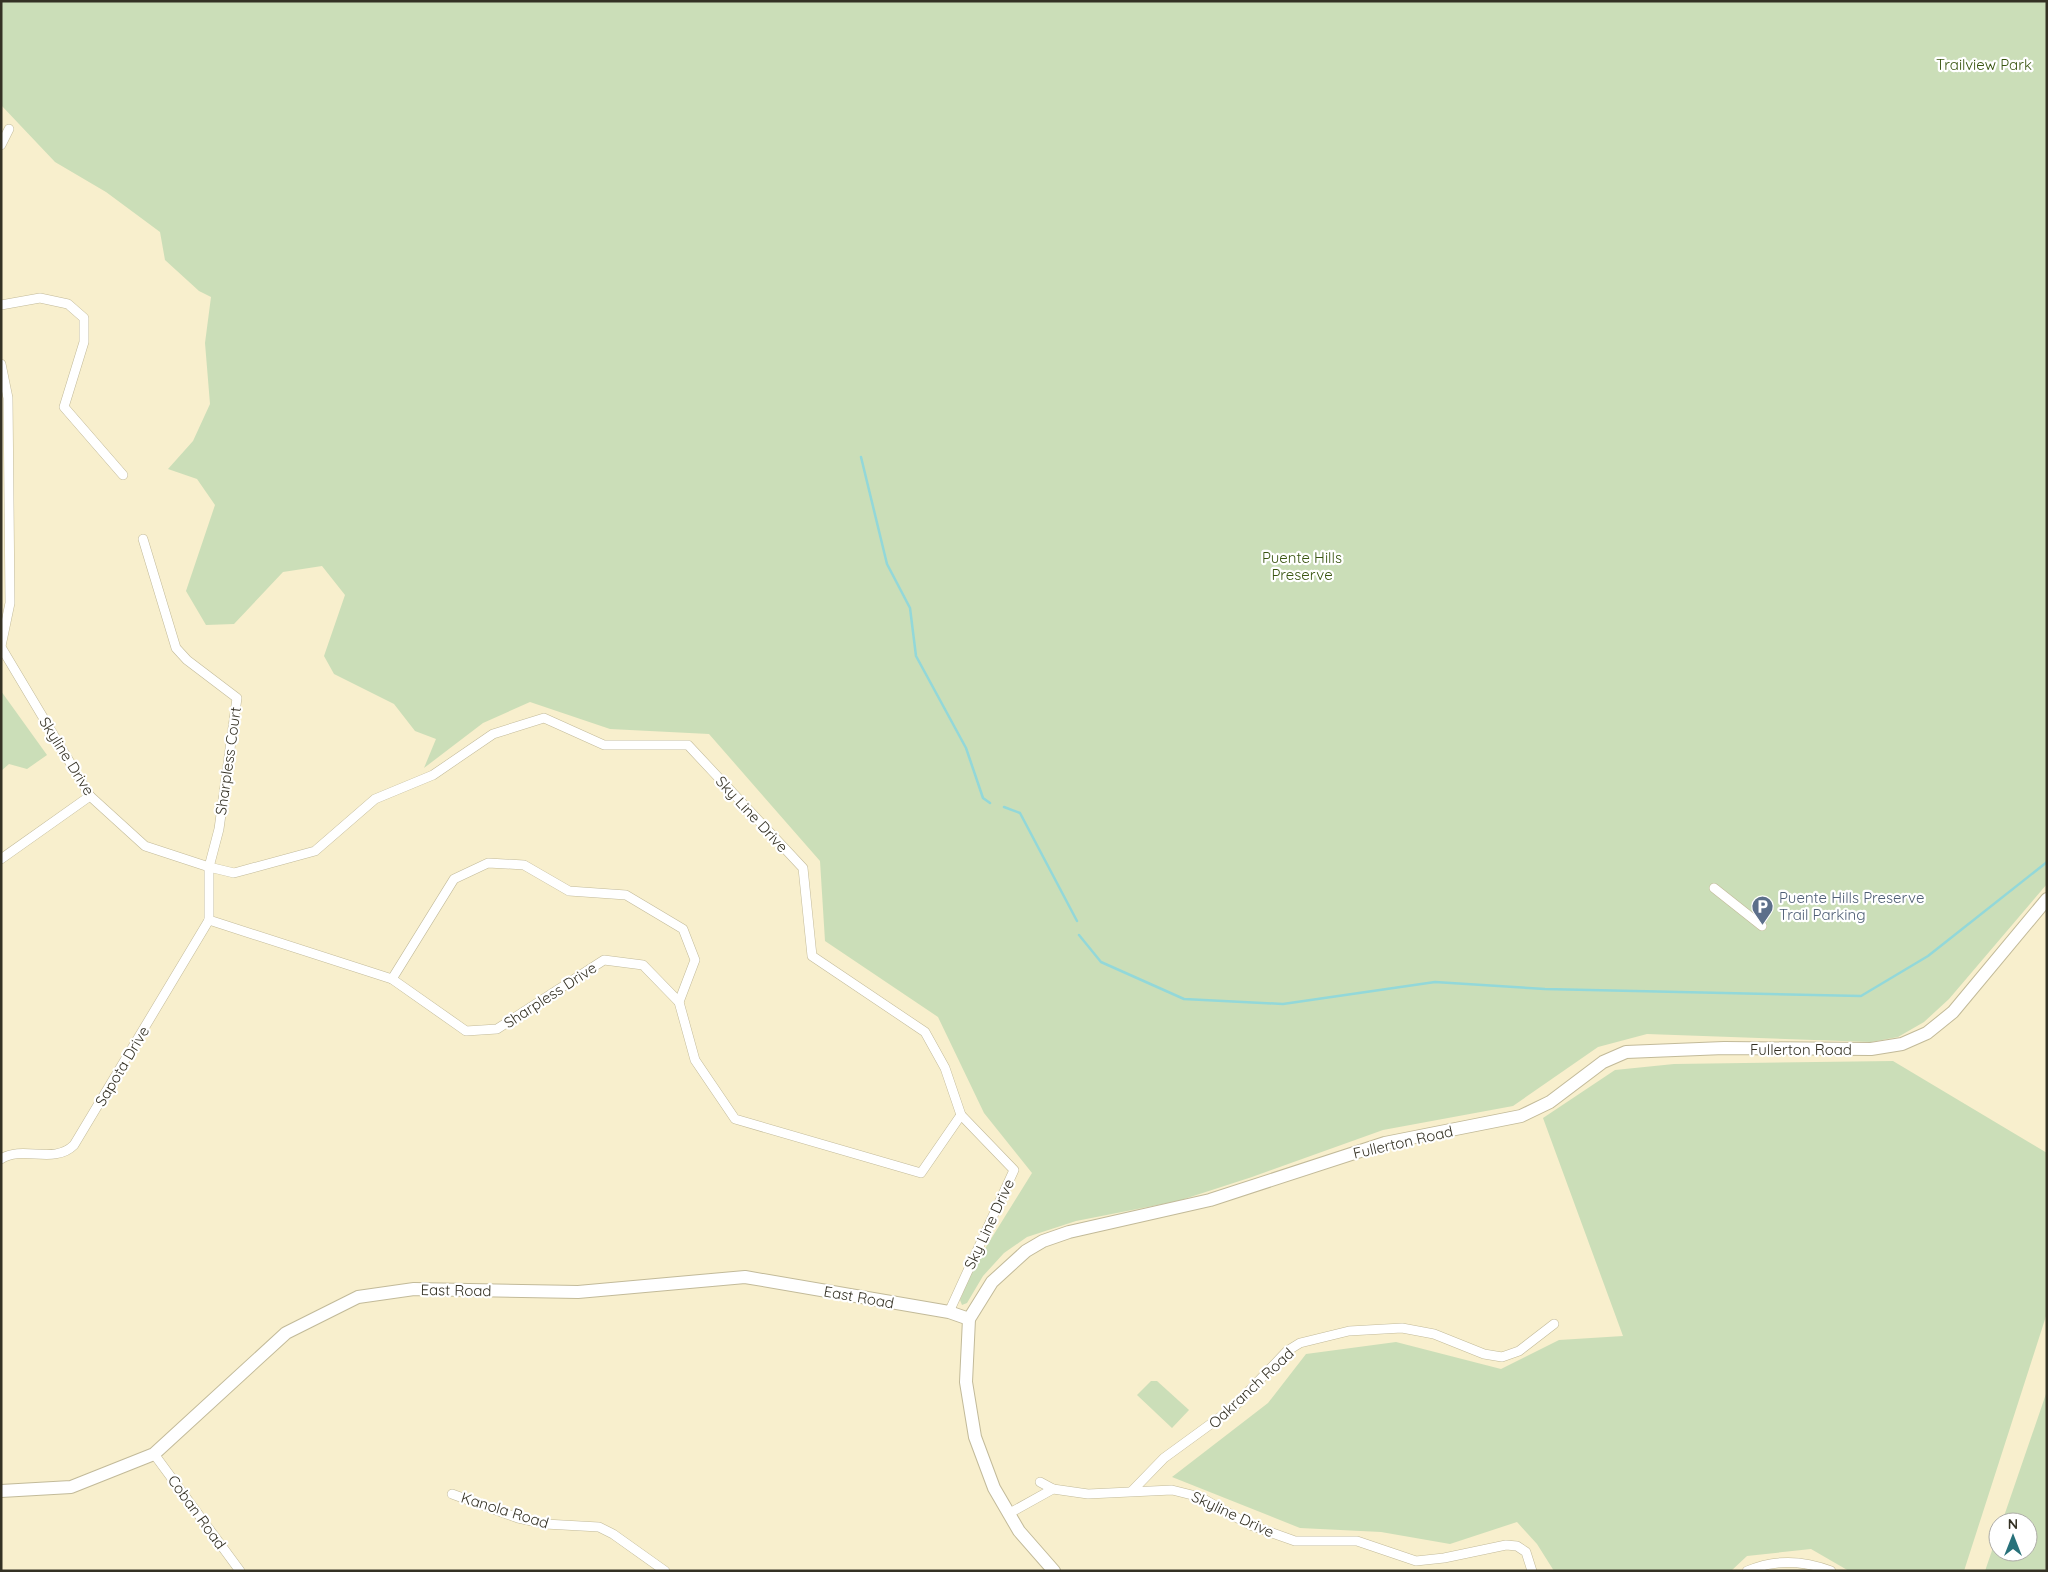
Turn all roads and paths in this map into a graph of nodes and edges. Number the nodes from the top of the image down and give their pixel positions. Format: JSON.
{"nodes":[{"id":1,"x":9,"y":130,"type":"dead end"},
{"id":2,"x":1,"y":145,"type":"edge"},
{"id":3,"x":1,"y":305,"type":"edge"},
{"id":4,"x":1,"y":364,"type":"edge"},
{"id":5,"x":123,"y":475,"type":"dead end"},
{"id":6,"x":143,"y":539,"type":"dead end"},
{"id":7,"x":1,"y":646,"type":"edge"},
{"id":8,"x":90,"y":796,"type":"junction"},
{"id":9,"x":1,"y":859,"type":"edge"},
{"id":10,"x":209,"y":867,"type":"junction"},
{"id":11,"x":1714,"y":888,"type":"dead end"},
{"id":12,"x":2047,"y":899,"type":"edge"},
{"id":13,"x":209,"y":920,"type":"junction"},
{"id":14,"x":1762,"y":926,"type":"dead end"},
{"id":15,"x":392,"y":979,"type":"junction"},
{"id":16,"x":679,"y":1002,"type":"junction"},
{"id":17,"x":961,"y":1115,"type":"junction"},
{"id":18,"x":1,"y":1159,"type":"edge"},
{"id":19,"x":949,"y":1312,"type":"junction"},
{"id":20,"x":969,"y":1319,"type":"junction"},
{"id":21,"x":1554,"y":1324,"type":"dead end"},
{"id":22,"x":154,"y":1454,"type":"junction"},
{"id":23,"x":1040,"y":1482,"type":"dead end"},
{"id":24,"x":1053,"y":1489,"type":"junction"},
{"id":25,"x":1,"y":1491,"type":"edge"},
{"id":26,"x":1132,"y":1491,"type":"junction"},
{"id":27,"x":452,"y":1494,"type":"dead end"},
{"id":28,"x":1008,"y":1514,"type":"junction"},
{"id":29,"x":240,"y":1571,"type":"edge"},
{"id":30,"x":665,"y":1571,"type":"edge"},
{"id":31,"x":1054,"y":1571,"type":"edge"},
{"id":32,"x":1532,"y":1571,"type":"edge"},
{"id":33,"x":1747,"y":1571,"type":"edge"},
{"id":34,"x":1831,"y":1571,"type":"edge"}],
"edges":[{"from":1,"to":2,"type":"street"},
{"from":3,"to":5,"type":"street"},
{"from":4,"to":7,"type":"street","name":"Skyline Drive"},
{"from":6,"to":10,"type":"street","name":"Sharpless Court"},
{"from":7,"to":8,"type":"street","name":"Skyline Drive"},
{"from":8,"to":9,"type":"street"},
{"from":8,"to":10,"type":"street","name":"Skyline Drive"},
{"from":10,"to":13,"type":"street"},
{"from":10,"to":17,"type":"street","name":"Sky Line Drive"},
{"from":11,"to":14,"type":"street"},
{"from":12,"to":20,"type":"street","name":"Fullerton Road"},
{"from":13,"to":15,"type":"street","name":"Sharpless Drive"},
{"from":13,"to":18,"type":"street","name":"Sapota Drive"},
{"from":15,"to":16,"type":"street","name":"Sharpless Drive"},
{"from":15,"to":16,"type":"street"},
{"from":16,"to":17,"type":"street","name":"Sharpless Drive"},
{"from":17,"to":19,"type":"street","name":"Sky Line Drive"},
{"from":19,"to":20,"type":"street","name":"East Road"},
{"from":19,"to":22,"type":"street","name":"East Road"},
{"from":20,"to":28,"type":"street","name":"Fullerton Road"},
{"from":21,"to":26,"type":"street","name":"Oakranch Road"},
{"from":22,"to":25,"type":"street","name":"East Road"},
{"from":22,"to":29,"type":"street","name":"Coban Road"},
{"from":23,"to":24,"type":"street"},
{"from":24,"to":26,"type":"street","name":"Skyline Drive"},
{"from":24,"to":28,"type":"street"},
{"from":26,"to":32,"type":"street","name":"Skyline Drive"},
{"from":27,"to":30,"type":"street","name":"Kanola Road"},
{"from":28,"to":31,"type":"street","name":"Fullerton Road"},
{"from":33,"to":34,"type":"street"}]}
